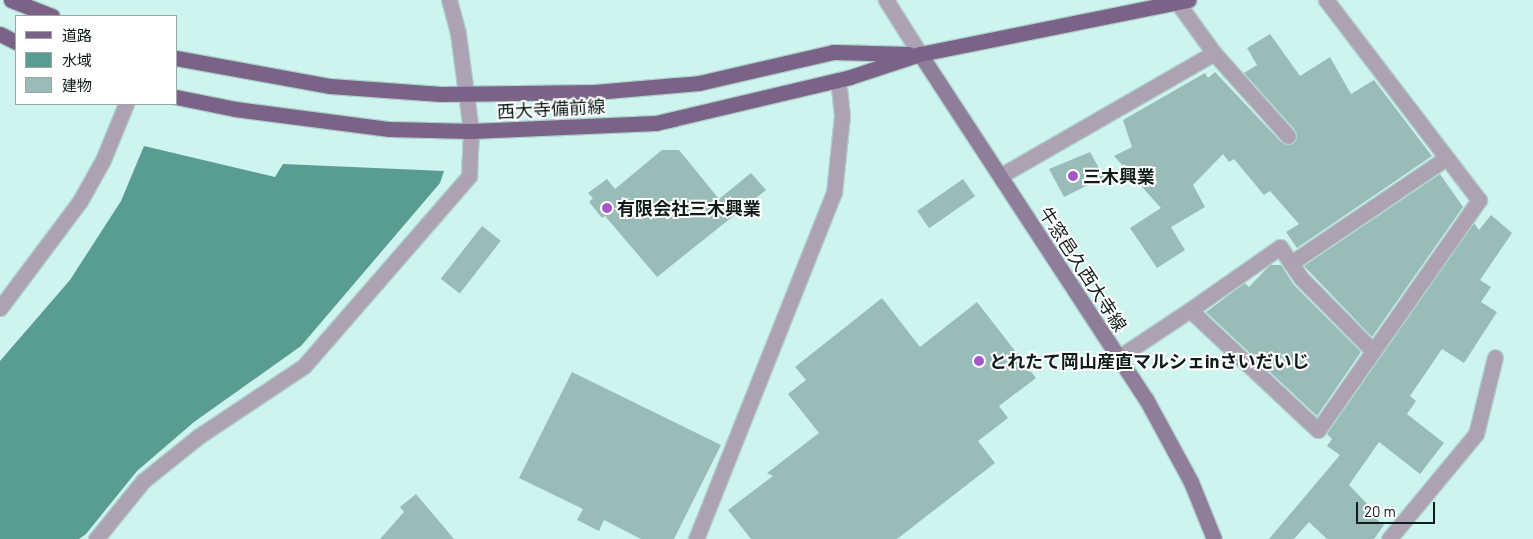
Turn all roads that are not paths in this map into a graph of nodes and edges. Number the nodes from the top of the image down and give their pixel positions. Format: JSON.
{"nodes":[{"id":1,"x":11,"y":0,"type":"edge"},
{"id":2,"x":449,"y":0,"type":"edge"},
{"id":3,"x":886,"y":0,"type":"edge"},
{"id":4,"x":1326,"y":0,"type":"edge"},
{"id":5,"x":1183,"y":1,"type":"edge"},
{"id":6,"x":49,"y":15,"type":"edge"},
{"id":7,"x":0,"y":34,"type":"edge"},
{"id":8,"x":15,"y":42,"type":"edge"},
{"id":9,"x":1214,"y":53,"type":"junction"},
{"id":10,"x":920,"y":54,"type":"junction"},
{"id":11,"x":178,"y":58,"type":"edge"},
{"id":12,"x":838,"y":80,"type":"junction"},
{"id":13,"x":466,"y":94,"type":"junction"},
{"id":14,"x":178,"y":97,"type":"edge"},
{"id":15,"x":126,"y":105,"type":"edge"},
{"id":16,"x":471,"y":131,"type":"junction"},
{"id":17,"x":1288,"y":136,"type":"dead end"},
{"id":18,"x":1446,"y":158,"type":"junction"},
{"id":19,"x":1000,"y":176,"type":"junction"},
{"id":20,"x":1292,"y":263,"type":"junction"},
{"id":21,"x":0,"y":308,"type":"edge"},
{"id":22,"x":1190,"y":310,"type":"junction"},
{"id":23,"x":1373,"y":351,"type":"junction"},
{"id":24,"x":1495,"y":357,"type":"dead end"},
{"id":25,"x":1119,"y":358,"type":"junction"},
{"id":26,"x":96,"y":539,"type":"edge"},
{"id":27,"x":696,"y":539,"type":"edge"},
{"id":28,"x":1214,"y":539,"type":"edge"},
{"id":29,"x":1389,"y":539,"type":"edge"}],
"edges":[{"from":1,"to":6,"type":"main road"},
{"from":2,"to":13,"type":"street"},
{"from":3,"to":10,"type":"street"},
{"from":4,"to":18,"type":"street"},
{"from":5,"to":9,"type":"street"},
{"from":5,"to":10,"type":"main road","name":"西大寺備前線"},
{"from":7,"to":8,"type":"main road"},
{"from":9,"to":17,"type":"street"},
{"from":9,"to":19,"type":"street"},
{"from":10,"to":12,"type":"main road","name":"西大寺備前線"},
{"from":10,"to":13,"type":"main road","name":"西大寺備前線"},
{"from":10,"to":19,"type":"main road","name":"牛窓邑久西大寺線"},
{"from":11,"to":13,"type":"main road","name":"西大寺備前線"},
{"from":12,"to":16,"type":"main road","name":"西大寺備前線"},
{"from":12,"to":27,"type":"street"},
{"from":13,"to":16,"type":"street"},
{"from":14,"to":16,"type":"main road","name":"西大寺備前線"},
{"from":15,"to":21,"type":"street"},
{"from":16,"to":26,"type":"street"},
{"from":18,"to":20,"type":"street"},
{"from":18,"to":23,"type":"street"},
{"from":19,"to":25,"type":"main road","name":"牛窓邑久西大寺線"},
{"from":20,"to":22,"type":"street"},
{"from":20,"to":23,"type":"street"},
{"from":22,"to":23,"type":"street"},
{"from":22,"to":25,"type":"street"},
{"from":24,"to":29,"type":"street"},
{"from":25,"to":28,"type":"main road","name":"牛窓邑久西大寺線"}]}
